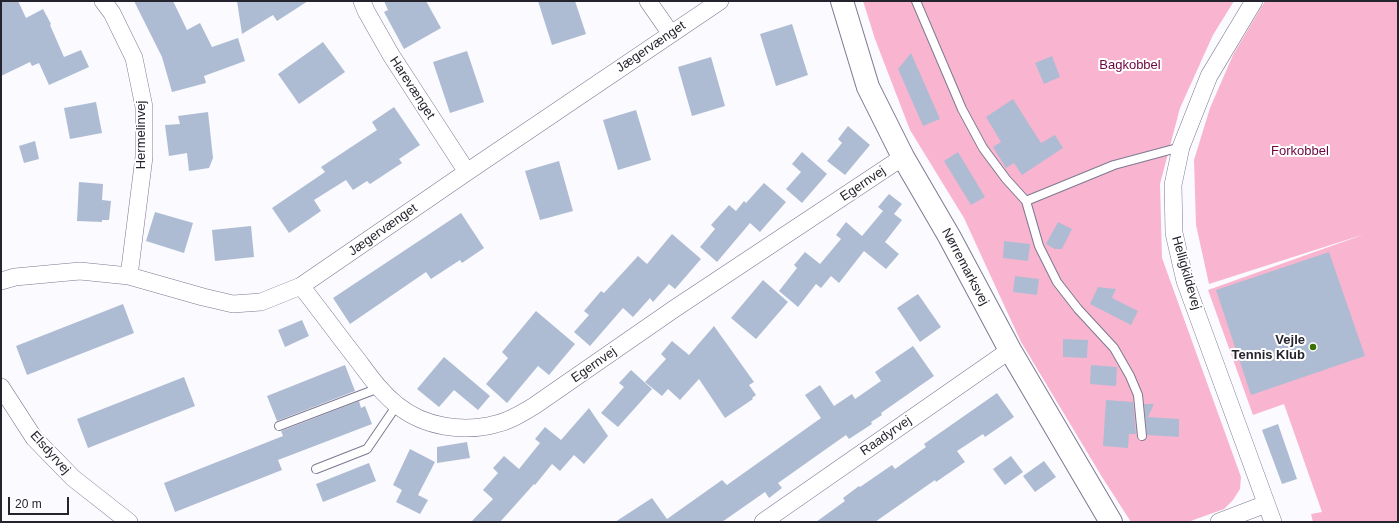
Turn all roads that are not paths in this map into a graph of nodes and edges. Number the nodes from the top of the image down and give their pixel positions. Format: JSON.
{"nodes":[{"id":1,"x":103,"y":1,"type":"edge"},
{"id":2,"x":362,"y":1,"type":"edge"},
{"id":3,"x":648,"y":1,"type":"edge"},
{"id":4,"x":720,"y":1,"type":"edge"},
{"id":5,"x":842,"y":1,"type":"edge"},
{"id":6,"x":916,"y":1,"type":"edge"},
{"id":7,"x":1254,"y":1,"type":"edge"},
{"id":8,"x":671,"y":34,"type":"junction"},
{"id":9,"x":1181,"y":147,"type":"junction"},
{"id":10,"x":903,"y":157,"type":"junction"},
{"id":11,"x":467,"y":172,"type":"junction"},
{"id":12,"x":1026,"y":201,"type":"junction"},
{"id":13,"x":129,"y":276,"type":"junction"},
{"id":14,"x":1,"y":281,"type":"edge"},
{"id":15,"x":301,"y":286,"type":"junction"},
{"id":16,"x":1010,"y":350,"type":"junction"},
{"id":17,"x":1,"y":387,"type":"edge"},
{"id":18,"x":379,"y":388,"type":"junction"},
{"id":19,"x":397,"y":405,"type":"junction"},
{"id":20,"x":279,"y":426,"type":"dead end"},
{"id":21,"x":1142,"y":436,"type":"dead end"},
{"id":22,"x":316,"y":469,"type":"dead end"},
{"id":23,"x":1266,"y":504,"type":"junction"},
{"id":24,"x":130,"y":522,"type":"edge"},
{"id":25,"x":763,"y":522,"type":"edge"},
{"id":26,"x":1111,"y":522,"type":"edge"},
{"id":27,"x":1218,"y":522,"type":"edge"},
{"id":28,"x":1273,"y":522,"type":"edge"}],
"edges":[{"from":1,"to":13,"type":"street","name":"Hermelinvej"},
{"from":2,"to":11,"type":"street","name":"Harevænget"},
{"from":3,"to":8,"type":"street"},
{"from":4,"to":8,"type":"street","name":"Jægervænget"},
{"from":5,"to":10,"type":"street","name":"Nørremarksvej"},
{"from":6,"to":12,"type":"lane"},
{"from":7,"to":9,"type":"street","name":"Helligkildevej"},
{"from":8,"to":11,"type":"street","name":"Jægervænget"},
{"from":9,"to":12,"type":"lane"},
{"from":9,"to":23,"type":"street","name":"Helligkildevej"},
{"from":10,"to":16,"type":"street","name":"Nørremarksvej"},
{"from":10,"to":19,"type":"street","name":"Egernvej"},
{"from":11,"to":15,"type":"street","name":"Jægervænget"},
{"from":12,"to":21,"type":"lane"},
{"from":13,"to":14,"type":"street","name":"Jægervænget"},
{"from":13,"to":15,"type":"street","name":"Jægervænget"},
{"from":15,"to":18,"type":"street","name":"Egernvej"},
{"from":16,"to":25,"type":"street","name":"Raadyrvej"},
{"from":16,"to":26,"type":"street","name":"Nørremarksvej"},
{"from":17,"to":24,"type":"street","name":"Elsdyrvej"},
{"from":18,"to":19,"type":"street","name":"Egernvej"},
{"from":18,"to":20,"type":"lane"},
{"from":19,"to":22,"type":"lane"},
{"from":23,"to":27,"type":"street"},
{"from":23,"to":28,"type":"street","name":"Helligkildevej"}]}
